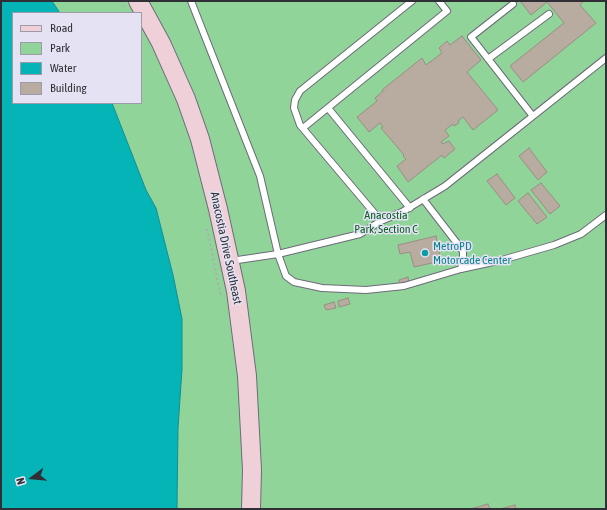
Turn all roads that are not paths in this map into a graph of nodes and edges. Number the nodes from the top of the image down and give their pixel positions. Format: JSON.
{"nodes":[{"id":1,"x":138,"y":1,"type":"edge"},
{"id":2,"x":191,"y":1,"type":"edge"},
{"id":3,"x":412,"y":1,"type":"edge"},
{"id":4,"x":439,"y":1,"type":"edge"},
{"id":5,"x":513,"y":4,"type":"dead end"},
{"id":6,"x":549,"y":14,"type":"dead end"},
{"id":7,"x":606,"y":58,"type":"edge"},
{"id":8,"x":488,"y":59,"type":"junction"},
{"id":9,"x":328,"y":108,"type":"junction"},
{"id":10,"x":532,"y":115,"type":"junction"},
{"id":11,"x":303,"y":128,"type":"junction"},
{"id":12,"x":423,"y":200,"type":"junction"},
{"id":13,"x":410,"y":208,"type":"junction"},
{"id":14,"x":606,"y":215,"type":"edge"},
{"id":15,"x":381,"y":221,"type":"junction"},
{"id":16,"x":278,"y":254,"type":"junction"},
{"id":17,"x":230,"y":261,"type":"junction"},
{"id":18,"x":461,"y":269,"type":"junction"},
{"id":19,"x":251,"y":509,"type":"edge"}],
"edges":[{"from":1,"to":17,"type":"street","name":"Anacostia Drive Southeast"},
{"from":2,"to":16,"type":"lane"},
{"from":3,"to":11,"type":"lane"},
{"from":4,"to":9,"type":"lane"},
{"from":5,"to":8,"type":"lane"},
{"from":6,"to":8,"type":"lane"},
{"from":7,"to":10,"type":"lane"},
{"from":8,"to":10,"type":"lane"},
{"from":9,"to":11,"type":"lane"},
{"from":9,"to":13,"type":"lane"},
{"from":10,"to":12,"type":"lane"},
{"from":11,"to":15,"type":"lane"},
{"from":12,"to":13,"type":"lane"},
{"from":12,"to":18,"type":"lane"},
{"from":13,"to":15,"type":"lane"},
{"from":14,"to":18,"type":"lane"},
{"from":15,"to":16,"type":"lane"},
{"from":16,"to":17,"type":"lane"},
{"from":16,"to":18,"type":"lane"},
{"from":17,"to":19,"type":"street","name":"Anacostia Drive Southeast"}]}
